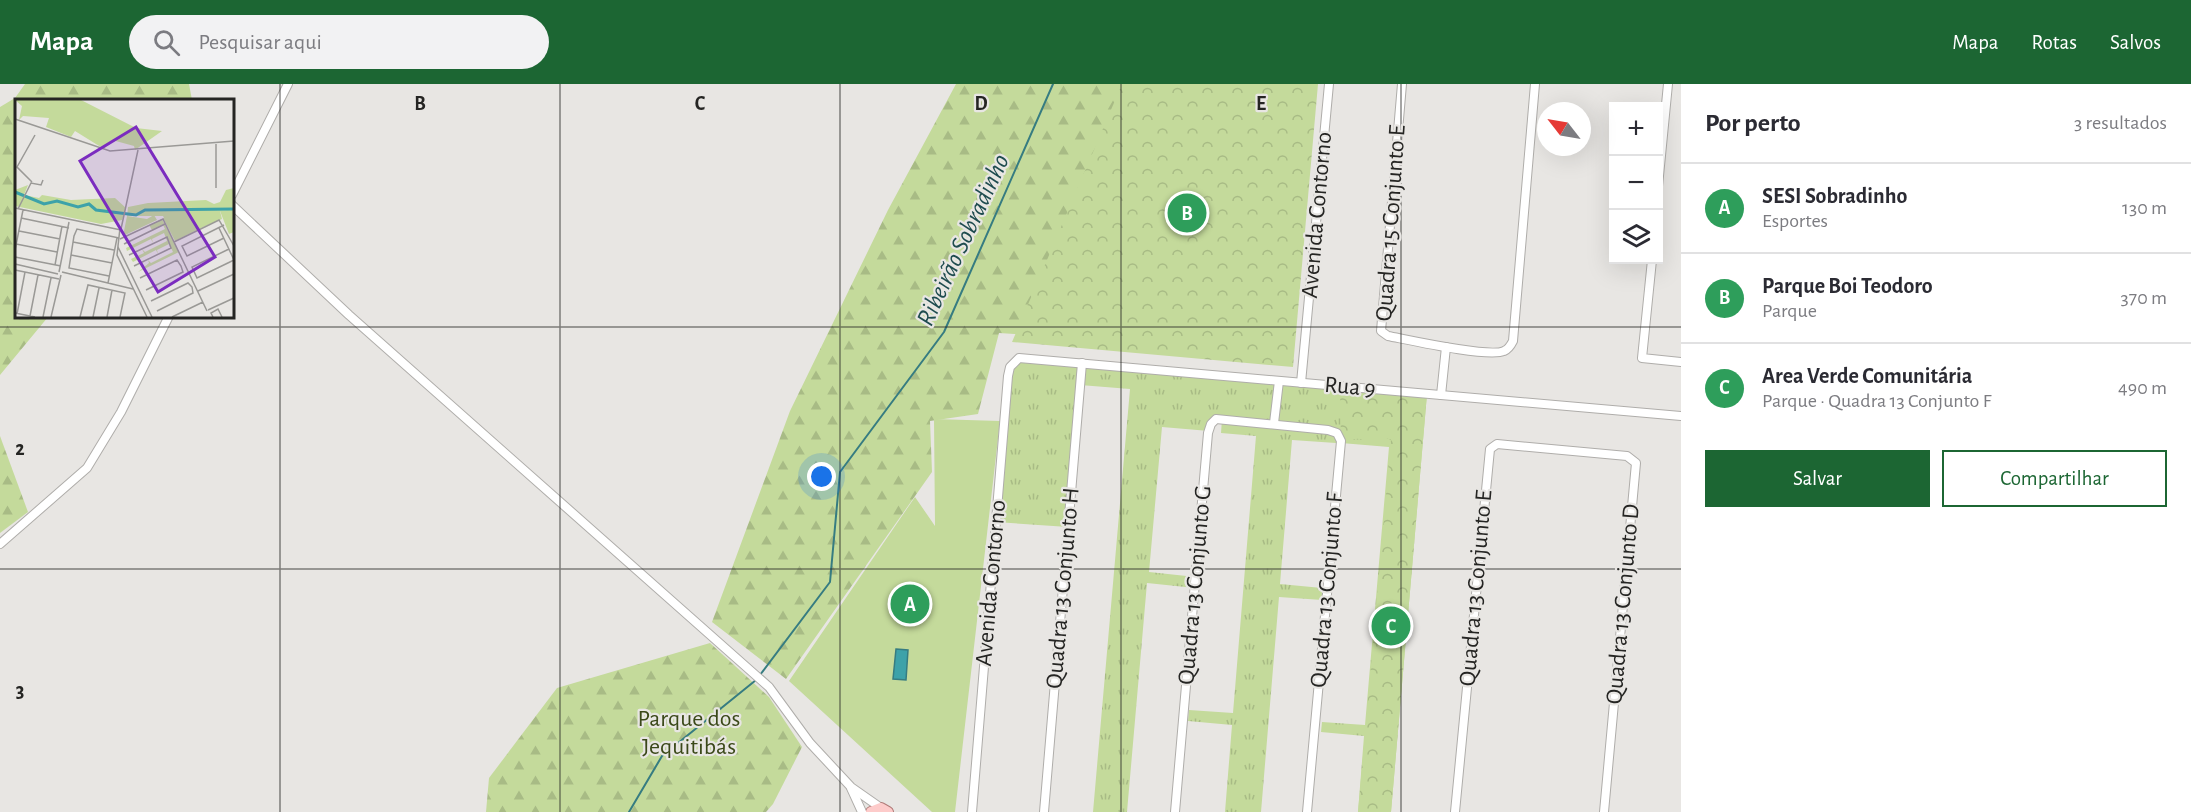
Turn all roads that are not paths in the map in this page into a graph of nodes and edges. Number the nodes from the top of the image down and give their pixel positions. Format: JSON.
{"nodes":[{"id":1,"x":288,"y":84,"type":"edge"},
{"id":2,"x":1329,"y":84,"type":"edge"},
{"id":3,"x":1402,"y":84,"type":"edge"},
{"id":4,"x":1535,"y":84,"type":"edge"},
{"id":5,"x":1668,"y":84,"type":"edge"},
{"id":6,"x":1662,"y":156,"type":"edge"},
{"id":7,"x":234,"y":191,"type":"edge"},
{"id":8,"x":234,"y":207,"type":"edge"},
{"id":9,"x":1652,"y":264,"type":"edge"},
{"id":10,"x":168,"y":318,"type":"edge"},
{"id":11,"x":1446,"y":346,"type":"junction"},
{"id":12,"x":1019,"y":358,"type":"joint"},
{"id":13,"x":1681,"y":362,"type":"edge"},
{"id":14,"x":1082,"y":363,"type":"junction"},
{"id":15,"x":1279,"y":381,"type":"junction"},
{"id":16,"x":1301,"y":383,"type":"junction"},
{"id":17,"x":1441,"y":395,"type":"junction"},
{"id":18,"x":1681,"y":416,"type":"edge"},
{"id":19,"x":1274,"y":423,"type":"junction"},
{"id":20,"x":1572,"y":450,"type":"joint"},
{"id":21,"x":0,"y":544,"type":"edge"},
{"id":22,"x":851,"y":787,"type":"junction"},
{"id":23,"x":879,"y":809,"type":"edge"},
{"id":24,"x":862,"y":812,"type":"edge"},
{"id":25,"x":972,"y":812,"type":"edge"},
{"id":26,"x":1044,"y":812,"type":"edge"},
{"id":27,"x":1175,"y":812,"type":"edge"},
{"id":28,"x":1307,"y":812,"type":"edge"},
{"id":29,"x":1455,"y":812,"type":"edge"},
{"id":30,"x":1604,"y":812,"type":"edge"}],
"edges":[{"from":1,"to":7,"type":"street"},
{"from":2,"to":16,"type":"street","name":"Avenida Contorno"},
{"from":3,"to":11,"type":"street","name":"Quadra 15 Conjunto E"},
{"from":4,"to":11,"type":"street","name":"Quadra 15 Conjunto E"},
{"from":5,"to":6,"type":"street"},
{"from":8,"to":22,"type":"street"},
{"from":9,"to":13,"type":"street"},
{"from":10,"to":21,"type":"street"},
{"from":11,"to":17,"type":"street"},
{"from":12,"to":14,"type":"street","name":"Rua 9"},
{"from":12,"to":25,"type":"street","name":"Avenida Contorno"},
{"from":14,"to":15,"type":"street","name":"Rua 9"},
{"from":14,"to":26,"type":"street","name":"Quadra 13 Conjunto H"},
{"from":15,"to":16,"type":"street","name":"Rua 9"},
{"from":15,"to":19,"type":"street"},
{"from":16,"to":17,"type":"street","name":"Rua 9"},
{"from":17,"to":18,"type":"street","name":"Rua 9"},
{"from":19,"to":27,"type":"street","name":"Quadra 13 Conjunto G"},
{"from":19,"to":28,"type":"street","name":"Quadra 13 Conjunto F"},
{"from":20,"to":29,"type":"street","name":"Quadra 13 Conjunto E"},
{"from":20,"to":30,"type":"street","name":"Quadra 13 Conjunto D"},
{"from":22,"to":23,"type":"street"},
{"from":22,"to":24,"type":"street"}]}
